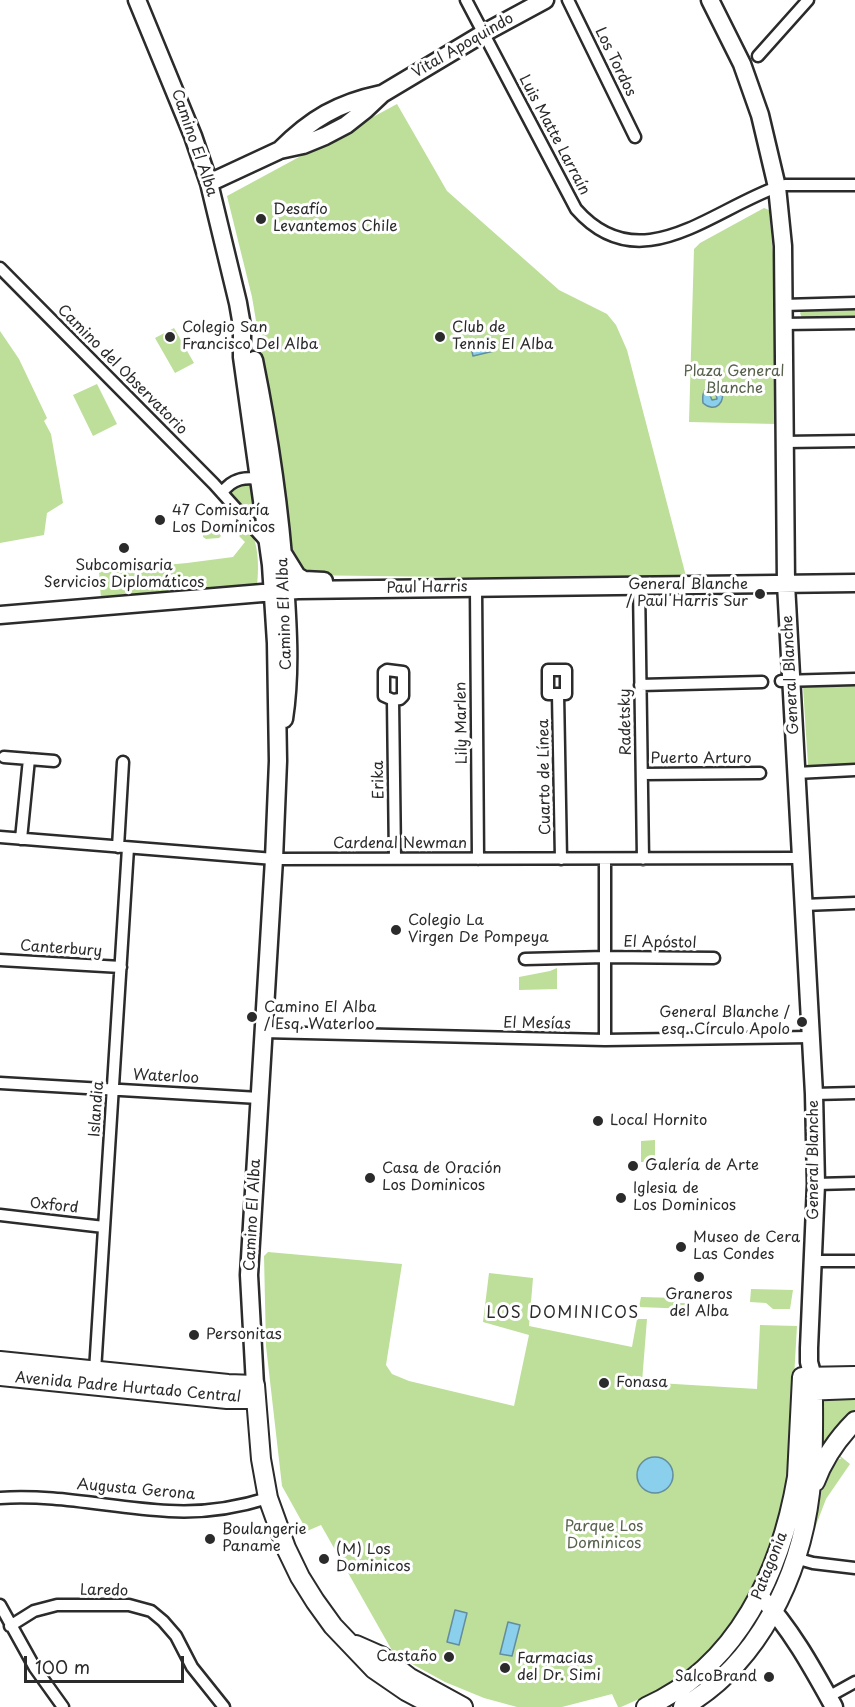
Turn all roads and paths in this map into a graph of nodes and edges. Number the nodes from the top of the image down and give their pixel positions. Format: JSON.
{"nodes":[{"id":1,"x":137,"y":0,"type":"edge"},
{"id":2,"x":466,"y":0,"type":"edge"},
{"id":3,"x":545,"y":0,"type":"edge"},
{"id":4,"x":568,"y":0,"type":"edge"},
{"id":5,"x":710,"y":0,"type":"edge"},
{"id":6,"x":808,"y":0,"type":"edge"},
{"id":7,"x":484,"y":33,"type":"junction"},
{"id":8,"x":758,"y":56,"type":"dead end"},
{"id":9,"x":635,"y":136,"type":"dead end"},
{"id":10,"x":209,"y":183,"type":"junction"},
{"id":11,"x":855,"y":185,"type":"edge"},
{"id":12,"x":777,"y":187,"type":"junction"},
{"id":13,"x":0,"y":268,"type":"edge"},
{"id":14,"x":855,"y":303,"type":"edge"},
{"id":15,"x":783,"y":305,"type":"junction"},
{"id":16,"x":855,"y":323,"type":"edge"},
{"id":17,"x":783,"y":324,"type":"junction"},
{"id":18,"x":242,"y":327,"type":"junction"},
{"id":19,"x":855,"y":441,"type":"edge"},
{"id":20,"x":784,"y":442,"type":"junction"},
{"id":21,"x":261,"y":478,"type":"junction"},
{"id":22,"x":222,"y":493,"type":"junction"},
{"id":23,"x":278,"y":506,"type":"junction"},
{"id":24,"x":276,"y":549,"type":"junction"},
{"id":25,"x":855,"y":583,"type":"edge"},
{"id":26,"x":786,"y":584,"type":"junction"},
{"id":27,"x":639,"y":586,"type":"junction"},
{"id":28,"x":476,"y":588,"type":"junction"},
{"id":29,"x":337,"y":589,"type":"junction"},
{"id":30,"x":280,"y":591,"type":"junction"},
{"id":31,"x":0,"y":615,"type":"edge"},
{"id":32,"x":855,"y":679,"type":"edge"},
{"id":33,"x":786,"y":681,"type":"junction"},
{"id":34,"x":762,"y":682,"type":"dead end"},
{"id":35,"x":640,"y":685,"type":"junction"},
{"id":36,"x":558,"y":694,"type":"dead end"},
{"id":37,"x":393,"y":700,"type":"dead end"},
{"id":38,"x":4,"y":757,"type":"dead end"},
{"id":39,"x":29,"y":759,"type":"junction"},
{"id":40,"x":54,"y":761,"type":"dead end"},
{"id":41,"x":123,"y":762,"type":"dead end"},
{"id":42,"x":855,"y":770,"type":"edge"},
{"id":43,"x":796,"y":773,"type":"junction"},
{"id":44,"x":642,"y":774,"type":"junction"},
{"id":45,"x":760,"y":774,"type":"dead end"},
{"id":46,"x":0,"y":837,"type":"edge"},
{"id":47,"x":21,"y":839,"type":"junction"},
{"id":48,"x":123,"y":848,"type":"junction"},
{"id":49,"x":801,"y":858,"type":"junction"},
{"id":50,"x":395,"y":859,"type":"junction"},
{"id":51,"x":478,"y":859,"type":"junction"},
{"id":52,"x":561,"y":859,"type":"junction"},
{"id":53,"x":605,"y":859,"type":"junction"},
{"id":54,"x":642,"y":859,"type":"junction"},
{"id":55,"x":274,"y":860,"type":"junction"},
{"id":56,"x":855,"y":903,"type":"edge"},
{"id":57,"x":803,"y":905,"type":"junction"},
{"id":58,"x":605,"y":957,"type":"junction"},
{"id":59,"x":714,"y":958,"type":"dead end"},
{"id":60,"x":525,"y":959,"type":"dead end"},
{"id":61,"x":0,"y":960,"type":"edge"},
{"id":62,"x":121,"y":968,"type":"junction"},
{"id":63,"x":263,"y":1032,"type":"junction"},
{"id":64,"x":811,"y":1037,"type":"junction"},
{"id":65,"x":605,"y":1040,"type":"junction"},
{"id":66,"x":0,"y":1083,"type":"edge"},
{"id":67,"x":113,"y":1089,"type":"junction"},
{"id":68,"x":855,"y":1093,"type":"edge"},
{"id":69,"x":814,"y":1094,"type":"junction"},
{"id":70,"x":259,"y":1098,"type":"junction"},
{"id":71,"x":855,"y":1183,"type":"edge"},
{"id":72,"x":816,"y":1184,"type":"junction"},
{"id":73,"x":0,"y":1215,"type":"edge"},
{"id":74,"x":104,"y":1227,"type":"junction"},
{"id":75,"x":813,"y":1261,"type":"junction"},
{"id":76,"x":855,"y":1261,"type":"edge"},
{"id":77,"x":0,"y":1361,"type":"edge"},
{"id":78,"x":95,"y":1371,"type":"junction"},
{"id":79,"x":0,"y":1376,"type":"edge"},
{"id":80,"x":855,"y":1376,"type":"edge"},
{"id":81,"x":808,"y":1380,"type":"junction"},
{"id":82,"x":855,"y":1389,"type":"edge"},
{"id":83,"x":255,"y":1392,"type":"junction"},
{"id":84,"x":855,"y":1421,"type":"edge"},
{"id":85,"x":810,"y":1495,"type":"junction"},
{"id":86,"x":0,"y":1498,"type":"edge"},
{"id":87,"x":268,"y":1498,"type":"junction"},
{"id":88,"x":795,"y":1558,"type":"junction"},
{"id":89,"x":855,"y":1568,"type":"edge"},
{"id":90,"x":756,"y":1602,"type":"junction"},
{"id":91,"x":0,"y":1605,"type":"edge"},
{"id":92,"x":771,"y":1616,"type":"junction"},
{"id":93,"x":10,"y":1626,"type":"junction"},
{"id":94,"x":352,"y":1643,"type":"junction"},
{"id":95,"x":855,"y":1682,"type":"edge"},
{"id":96,"x":828,"y":1704,"type":"edge"},
{"id":97,"x":460,"y":1706,"type":"edge"},
{"id":98,"x":63,"y":1707,"type":"edge"},
{"id":99,"x":224,"y":1707,"type":"edge"},
{"id":100,"x":436,"y":1707,"type":"edge"},
{"id":101,"x":646,"y":1707,"type":"edge"},
{"id":102,"x":683,"y":1707,"type":"edge"}],
"edges":[{"from":1,"to":10,"type":"main road","name":"Camino El Alba"},
{"from":2,"to":7,"type":"street","name":"Luis Matte Larraín"},
{"from":3,"to":7,"type":"main road","name":"Vital Apoquindo"},
{"from":4,"to":9,"type":"street","name":"Los Tordos"},
{"from":5,"to":12,"type":"main road","name":"General Blanche"},
{"from":6,"to":8,"type":"street"},
{"from":7,"to":10,"type":"main road","name":"Vital Apoquindo"},
{"from":7,"to":12,"type":"street","name":"Luis Matte Larraín"},
{"from":10,"to":18,"type":"main road","name":"Camino El Alba"},
{"from":11,"to":12,"type":"street","name":"Luis Matte Larraín"},
{"from":12,"to":15,"type":"main road","name":"General Blanche"},
{"from":13,"to":22,"type":"street","name":"Camino del Observatorio"},
{"from":14,"to":15,"type":"street"},
{"from":15,"to":17,"type":"main road","name":"General Blanche"},
{"from":16,"to":17,"type":"street"},
{"from":17,"to":20,"type":"main road","name":"General Blanche"},
{"from":18,"to":21,"type":"main road","name":"Camino El Alba"},
{"from":18,"to":23,"type":"main road","name":"Camino El Alba"},
{"from":19,"to":20,"type":"street"},
{"from":20,"to":26,"type":"main road","name":"General Blanche"},
{"from":21,"to":22,"type":"street"},
{"from":21,"to":23,"type":"street"},
{"from":21,"to":24,"type":"main road","name":"Camino El Alba"},
{"from":22,"to":24,"type":"street","name":"Camino del Observatorio"},
{"from":23,"to":24,"type":"main road","name":"Camino El Alba"},
{"from":24,"to":29,"type":"main road"},
{"from":24,"to":30,"type":"main road","name":"Camino El Alba"},
{"from":25,"to":26,"type":"main road","name":"Paul Harris"},
{"from":26,"to":27,"type":"main road","name":"Paul Harris"},
{"from":26,"to":33,"type":"main road","name":"General Blanche"},
{"from":27,"to":28,"type":"main road","name":"Paul Harris"},
{"from":27,"to":35,"type":"street","name":"Radetsky"},
{"from":28,"to":29,"type":"main road","name":"Paul Harris"},
{"from":28,"to":51,"type":"street","name":"Lily Marlen"},
{"from":29,"to":30,"type":"main road","name":"Paul Harris"},
{"from":30,"to":31,"type":"main road","name":"Paul Harris"},
{"from":30,"to":55,"type":"main road","name":"Camino El Alba"},
{"from":32,"to":33,"type":"street"},
{"from":33,"to":43,"type":"main road","name":"General Blanche"},
{"from":34,"to":35,"type":"street"},
{"from":35,"to":44,"type":"street","name":"Radetsky"},
{"from":36,"to":52,"type":"street","name":"Cuarto de Línea"},
{"from":37,"to":50,"type":"street","name":"Erika"},
{"from":38,"to":39,"type":"street"},
{"from":39,"to":40,"type":"street"},
{"from":39,"to":47,"type":"street"},
{"from":41,"to":48,"type":"street","name":"Islandia"},
{"from":42,"to":43,"type":"street"},
{"from":43,"to":49,"type":"main road","name":"General Blanche"},
{"from":44,"to":45,"type":"street","name":"Puerto Arturo"},
{"from":44,"to":54,"type":"street","name":"Radetsky"},
{"from":46,"to":47,"type":"street","name":"Cardenal Newman"},
{"from":47,"to":48,"type":"street","name":"Cardenal Newman"},
{"from":48,"to":55,"type":"street","name":"Cardenal Newman"},
{"from":48,"to":62,"type":"street","name":"Islandia"},
{"from":49,"to":54,"type":"street","name":"Cardenal Newman"},
{"from":49,"to":57,"type":"main road","name":"General Blanche"},
{"from":50,"to":51,"type":"street","name":"Cardenal Newman"},
{"from":50,"to":55,"type":"street","name":"Cardenal Newman"},
{"from":51,"to":52,"type":"street","name":"Cardenal Newman"},
{"from":52,"to":53,"type":"street","name":"Cardenal Newman"},
{"from":53,"to":54,"type":"street","name":"Cardenal Newman"},
{"from":53,"to":58,"type":"street","name":"El Apóstol"},
{"from":55,"to":63,"type":"main road","name":"Camino El Alba"},
{"from":56,"to":57,"type":"street"},
{"from":57,"to":64,"type":"main road","name":"General Blanche"},
{"from":58,"to":59,"type":"street","name":"El Apóstol"},
{"from":58,"to":60,"type":"street"},
{"from":58,"to":65,"type":"street","name":"El Apóstol"},
{"from":61,"to":62,"type":"street","name":"Canterbury"},
{"from":62,"to":67,"type":"street","name":"Islandia"},
{"from":63,"to":65,"type":"street","name":"El Mesías"},
{"from":63,"to":70,"type":"main road","name":"Camino El Alba"},
{"from":64,"to":65,"type":"street","name":"El Mesías"},
{"from":64,"to":69,"type":"main road","name":"General Blanche"},
{"from":66,"to":67,"type":"street","name":"Waterloo"},
{"from":67,"to":70,"type":"street","name":"Waterloo"},
{"from":67,"to":74,"type":"street","name":"Islandia"},
{"from":68,"to":69,"type":"street"},
{"from":69,"to":72,"type":"main road","name":"General Blanche"},
{"from":70,"to":83,"type":"main road","name":"Camino El Alba"},
{"from":71,"to":72,"type":"street"},
{"from":72,"to":75,"type":"main road","name":"General Blanche"},
{"from":73,"to":74,"type":"street","name":"Oxford"},
{"from":74,"to":78,"type":"street","name":"Islandia"},
{"from":75,"to":76,"type":"street"},
{"from":75,"to":81,"type":"main road","name":"General Blanche"},
{"from":77,"to":78,"type":"main road","name":"Avenida Padre Hurtado Central"},
{"from":78,"to":83,"type":"main road","name":"Avenida Padre Hurtado Central"},
{"from":79,"to":83,"type":"main road","name":"Avenida Padre Hurtado Central"},
{"from":80,"to":81,"type":"main road"},
{"from":81,"to":82,"type":"main road"},
{"from":81,"to":85,"type":"main road","name":"Patagonia"},
{"from":81,"to":90,"type":"main road","name":"Patagonia"},
{"from":83,"to":87,"type":"main road","name":"Camino El Alba"},
{"from":84,"to":85,"type":"main road"},
{"from":85,"to":88,"type":"main road","name":"Patagonia"},
{"from":86,"to":87,"type":"street","name":"Augusta Gerona"},
{"from":87,"to":94,"type":"main road","name":"Camino El Alba"},
{"from":88,"to":89,"type":"street"},
{"from":88,"to":92,"type":"main road","name":"Patagonia"},
{"from":90,"to":92,"type":"main road"},
{"from":90,"to":101,"type":"main road","name":"Patagonia"},
{"from":91,"to":93,"type":"street"},
{"from":92,"to":96,"type":"main road"},
{"from":92,"to":102,"type":"main road","name":"Patagonia"},
{"from":93,"to":98,"type":"street"},
{"from":93,"to":99,"type":"street","name":"Laredo"},
{"from":94,"to":97,"type":"main road","name":"Camino El Alba"},
{"from":94,"to":100,"type":"main road","name":"Camino El Alba"},
{"from":95,"to":96,"type":"street"}]}
